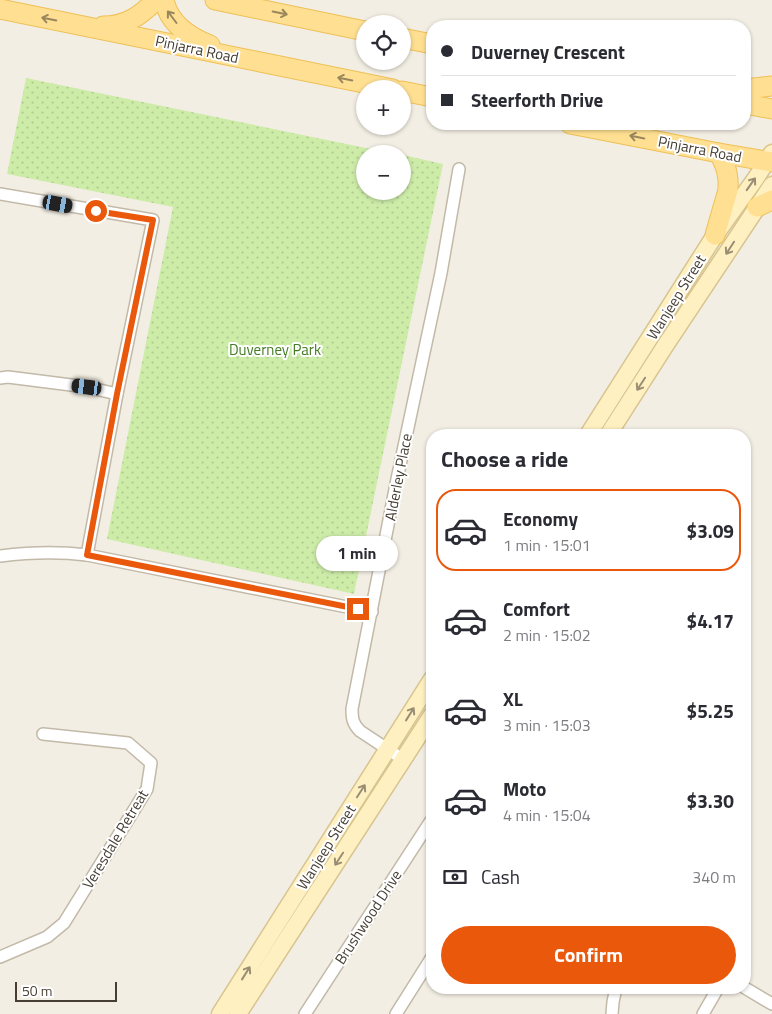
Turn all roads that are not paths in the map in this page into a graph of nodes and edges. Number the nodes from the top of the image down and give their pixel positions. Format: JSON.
{"nodes":[{"id":1,"x":156,"y":0,"type":"edge"},
{"id":2,"x":164,"y":0,"type":"edge"},
{"id":3,"x":217,"y":0,"type":"edge"},
{"id":4,"x":0,"y":9,"type":"edge"},
{"id":5,"x":86,"y":26,"type":"junction"},
{"id":6,"x":356,"y":29,"type":"edge"},
{"id":7,"x":411,"y":40,"type":"edge"},
{"id":8,"x":426,"y":43,"type":"edge"},
{"id":9,"x":243,"y":58,"type":"junction"},
{"id":10,"x":356,"y":81,"type":"edge"},
{"id":11,"x":772,"y":86,"type":"edge"},
{"id":12,"x":751,"y":88,"type":"edge"},
{"id":13,"x":411,"y":93,"type":"edge"},
{"id":14,"x":426,"y":96,"type":"edge"},
{"id":15,"x":751,"y":105,"type":"edge"},
{"id":16,"x":772,"y":109,"type":"edge"},
{"id":17,"x":601,"y":130,"type":"edge"},
{"id":18,"x":719,"y":153,"type":"junction"},
{"id":19,"x":770,"y":158,"type":"edge"},
{"id":20,"x":459,"y":169,"type":"dead end"},
{"id":21,"x":772,"y":185,"type":"edge"},
{"id":22,"x":0,"y":194,"type":"edge"},
{"id":23,"x":764,"y":204,"type":"edge"},
{"id":24,"x":715,"y":236,"type":"junction"},
{"id":25,"x":652,"y":336,"type":"junction"},
{"id":26,"x":665,"y":346,"type":"junction"},
{"id":27,"x":0,"y":378,"type":"edge"},
{"id":28,"x":117,"y":394,"type":"junction"},
{"id":29,"x":592,"y":429,"type":"edge"},
{"id":30,"x":612,"y":429,"type":"edge"},
{"id":31,"x":87,"y":555,"type":"junction"},
{"id":32,"x":0,"y":556,"type":"edge"},
{"id":33,"x":372,"y":612,"type":"junction"},
{"id":34,"x":426,"y":689,"type":"edge"},
{"id":35,"x":426,"y":725,"type":"edge"},
{"id":36,"x":43,"y":734,"type":"dead end"},
{"id":37,"x":388,"y":749,"type":"junction"},
{"id":38,"x":404,"y":760,"type":"junction"},
{"id":39,"x":426,"y":828,"type":"edge"},
{"id":40,"x":0,"y":957,"type":"edge"},
{"id":41,"x":426,"y":966,"type":"edge"},
{"id":42,"x":751,"y":992,"type":"edge"},
{"id":43,"x":615,"y":994,"type":"edge"},
{"id":44,"x":715,"y":994,"type":"edge"},
{"id":45,"x":772,"y":1004,"type":"edge"},
{"id":46,"x":220,"y":1014,"type":"edge"},
{"id":47,"x":238,"y":1014,"type":"edge"},
{"id":48,"x":305,"y":1014,"type":"edge"},
{"id":49,"x":396,"y":1014,"type":"edge"},
{"id":50,"x":612,"y":1014,"type":"edge"},
{"id":51,"x":703,"y":1014,"type":"edge"}],
"edges":[{"from":1,"to":5,"type":"main road"},
{"from":9,"to":2,"type":"main road","one_way":true},
{"from":3,"to":6,"type":"main road","one_way":true},
{"from":5,"to":4,"type":"main road","name":"Pinjarra Road","one_way":true},
{"from":5,"to":9,"type":"main road","name":"Pinjarra Road"},
{"from":7,"to":8,"type":"main road"},
{"from":10,"to":9,"type":"main road","name":"Pinjarra Road","one_way":true},
{"from":11,"to":12,"type":"main road"},
{"from":13,"to":14,"type":"main road"},
{"from":15,"to":16,"type":"main road"},
{"from":18,"to":17,"type":"main road","name":"Pinjarra Road","one_way":true},
{"from":18,"to":19,"type":"main road","name":"Pinjarra Road"},
{"from":18,"to":24,"type":"main road"},
{"from":24,"to":19,"type":"main road","name":"Wanjeep Street","one_way":true},
{"from":20,"to":33,"type":"street","name":"Alderley Place"},
{"from":21,"to":23,"type":"main road","name":"Wanjeep Street"},
{"from":22,"to":28,"type":"street"},
{"from":23,"to":26,"type":"main road","name":"Wanjeep Street","one_way":true},
{"from":24,"to":25,"type":"main road","name":"Wanjeep Street"},
{"from":25,"to":26,"type":"main road"},
{"from":25,"to":29,"type":"main road","name":"Wanjeep Street"},
{"from":26,"to":30,"type":"main road","name":"Wanjeep Street","one_way":true},
{"from":27,"to":28,"type":"street"},
{"from":28,"to":31,"type":"street"},
{"from":31,"to":32,"type":"street"},
{"from":31,"to":33,"type":"street"},
{"from":33,"to":37,"type":"street","name":"Alderley Place"},
{"from":37,"to":34,"type":"main road","name":"Wanjeep Street","one_way":true},
{"from":35,"to":38,"type":"main road","name":"Wanjeep Street"},
{"from":36,"to":40,"type":"street","name":"Veresdale Retreat"},
{"from":37,"to":38,"type":"street","name":"Alderley Place"},
{"from":46,"to":37,"type":"main road","name":"Wanjeep Street","one_way":true},
{"from":38,"to":47,"type":"main road","name":"Wanjeep Street","one_way":true},
{"from":39,"to":48,"type":"street","name":"Brushwood Drive"},
{"from":41,"to":49,"type":"street"},
{"from":42,"to":45,"type":"street"},
{"from":43,"to":50,"type":"street"},
{"from":44,"to":51,"type":"street"}]}
